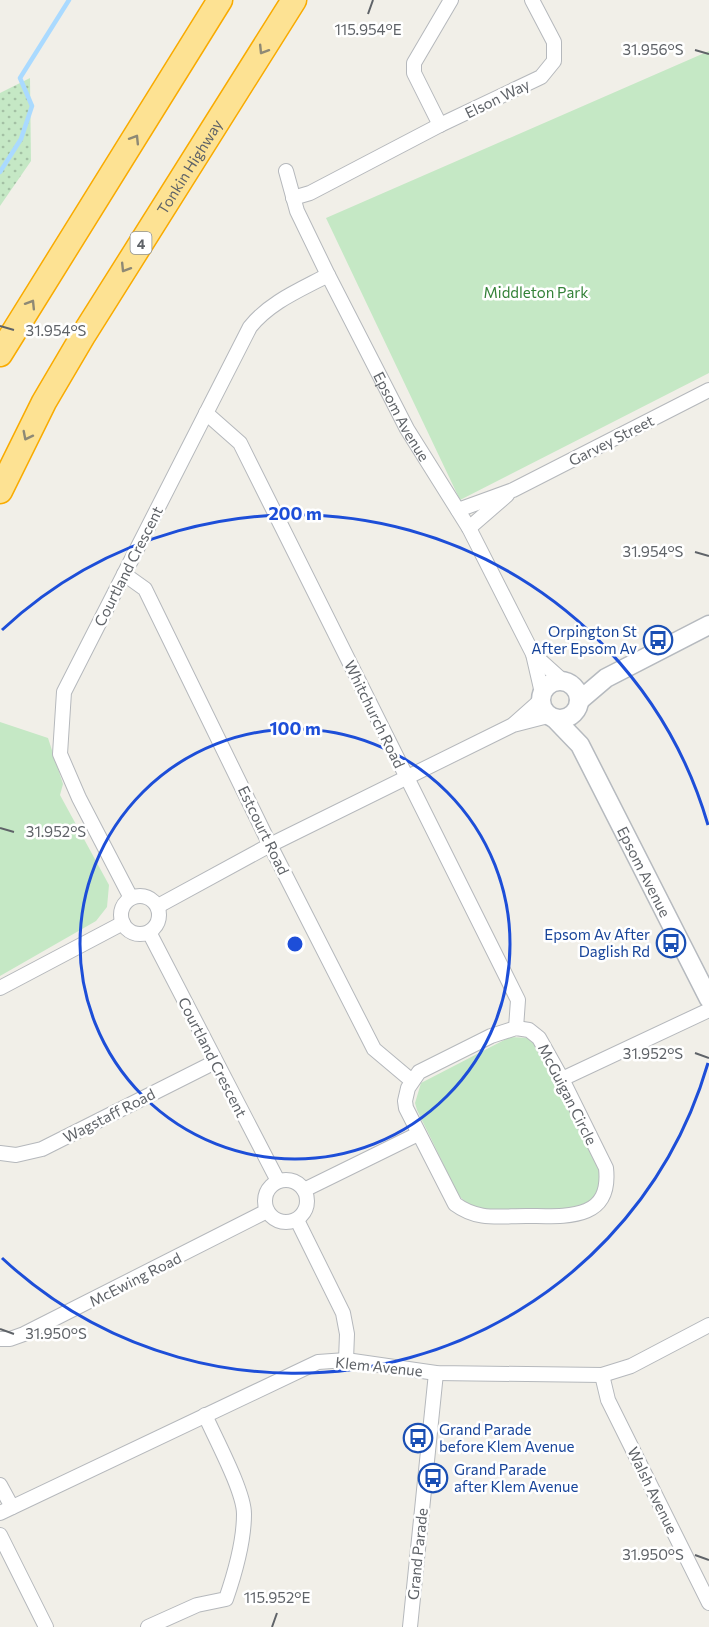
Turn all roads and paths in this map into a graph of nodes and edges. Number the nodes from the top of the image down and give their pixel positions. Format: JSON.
{"nodes":[{"id":1,"x":220,"y":0,"type":"edge"},
{"id":2,"x":294,"y":0,"type":"edge"},
{"id":3,"x":451,"y":0,"type":"edge"},
{"id":4,"x":532,"y":0,"type":"edge"},
{"id":5,"x":440,"y":126,"type":"junction"},
{"id":6,"x":286,"y":171,"type":"dead end"},
{"id":7,"x":293,"y":198,"type":"junction"},
{"id":8,"x":328,"y":275,"type":"junction"},
{"id":9,"x":0,"y":354,"type":"edge"},
{"id":10,"x":709,"y":390,"type":"edge"},
{"id":11,"x":206,"y":413,"type":"junction"},
{"id":12,"x":513,"y":490,"type":"junction"},
{"id":13,"x":0,"y":491,"type":"edge"},
{"id":14,"x":458,"y":510,"type":"junction"},
{"id":15,"x":469,"y":528,"type":"junction"},
{"id":16,"x":124,"y":574,"type":"junction"},
{"id":17,"x":709,"y":625,"type":"edge"},
{"id":18,"x":533,"y":654,"type":"junction"},
{"id":19,"x":606,"y":678,"type":"junction"},
{"id":20,"x":567,"y":683,"type":"junction"},
{"id":21,"x":578,"y":706,"type":"junction"},
{"id":22,"x":547,"y":707,"type":"junction"},
{"id":23,"x":580,"y":745,"type":"junction"},
{"id":24,"x":407,"y":779,"type":"junction"},
{"id":25,"x":270,"y":845,"type":"junction"},
{"id":26,"x":131,"y":898,"type":"junction"},
{"id":27,"x":158,"y":906,"type":"junction"},
{"id":28,"x":123,"y":923,"type":"junction"},
{"id":29,"x":149,"y":932,"type":"junction"},
{"id":30,"x":0,"y":988,"type":"edge"},
{"id":31,"x":709,"y":999,"type":"edge"},
{"id":32,"x":709,"y":1010,"type":"edge"},
{"id":33,"x":516,"y":1028,"type":"junction"},
{"id":34,"x":215,"y":1062,"type":"junction"},
{"id":35,"x":562,"y":1079,"type":"junction"},
{"id":36,"x":412,"y":1081,"type":"junction"},
{"id":37,"x":418,"y":1134,"type":"junction"},
{"id":38,"x":0,"y":1153,"type":"edge"},
{"id":39,"x":278,"y":1181,"type":"junction"},
{"id":40,"x":304,"y":1190,"type":"junction"},
{"id":41,"x":267,"y":1211,"type":"junction"},
{"id":42,"x":297,"y":1220,"type":"junction"},
{"id":43,"x":709,"y":1325,"type":"edge"},
{"id":44,"x":0,"y":1339,"type":"edge"},
{"id":45,"x":346,"y":1360,"type":"junction"},
{"id":46,"x":436,"y":1373,"type":"junction"},
{"id":47,"x":602,"y":1375,"type":"junction"},
{"id":48,"x":205,"y":1415,"type":"junction"},
{"id":49,"x":0,"y":1485,"type":"edge"},
{"id":50,"x":6,"y":1510,"type":"edge"},
{"id":51,"x":0,"y":1535,"type":"edge"},
{"id":52,"x":709,"y":1603,"type":"edge"},
{"id":53,"x":46,"y":1627,"type":"edge"},
{"id":54,"x":148,"y":1627,"type":"edge"},
{"id":55,"x":410,"y":1627,"type":"edge"}],
"edges":[{"from":9,"to":1,"type":"highway","one_way":true},
{"from":2,"to":13,"type":"highway","name":"Tonkin Highway","number":"4","one_way":true},
{"from":3,"to":5,"type":"street"},
{"from":4,"to":5,"type":"street","name":"Elson Way"},
{"from":5,"to":7,"type":"street","name":"Elson Way"},
{"from":6,"to":7,"type":"street","name":"Epsom Avenue"},
{"from":7,"to":8,"type":"street","name":"Epsom Avenue"},
{"from":8,"to":11,"type":"street","name":"Courtland Crescent"},
{"from":8,"to":14,"type":"street","name":"Epsom Avenue"},
{"from":10,"to":12,"type":"street","name":"Garvey Street"},
{"from":11,"to":16,"type":"street","name":"Courtland Crescent"},
{"from":11,"to":24,"type":"street","name":"Whitchurch Road"},
{"from":12,"to":14,"type":"street","name":"Garvey Street"},
{"from":12,"to":15,"type":"street","name":"Garvey Street"},
{"from":14,"to":15,"type":"street","name":"Epsom Avenue"},
{"from":15,"to":18,"type":"street","name":"Epsom Avenue"},
{"from":16,"to":25,"type":"street","name":"Estcourt Road"},
{"from":16,"to":26,"type":"street","name":"Courtland Crescent"},
{"from":17,"to":19,"type":"street"},
{"from":18,"to":20,"type":"street","name":"Epsom Avenue"},
{"from":18,"to":22,"type":"street","name":"Epsom Avenue"},
{"from":19,"to":20,"type":"street"},
{"from":19,"to":21,"type":"street"},
{"from":20,"to":21,"type":"street"},
{"from":20,"to":22,"type":"street"},
{"from":21,"to":22,"type":"street"},
{"from":21,"to":23,"type":"street","name":"Epsom Avenue"},
{"from":22,"to":23,"type":"street","name":"Epsom Avenue"},
{"from":22,"to":24,"type":"street"},
{"from":23,"to":31,"type":"street","name":"Epsom Avenue"},
{"from":24,"to":25,"type":"street"},
{"from":24,"to":33,"type":"street","name":"Whitchurch Road"},
{"from":25,"to":27,"type":"street"},
{"from":25,"to":36,"type":"street","name":"Estcourt Road"},
{"from":26,"to":27,"type":"street"},
{"from":26,"to":28,"type":"street"},
{"from":27,"to":29,"type":"street"},
{"from":28,"to":29,"type":"street"},
{"from":28,"to":30,"type":"street"},
{"from":29,"to":34,"type":"street","name":"Courtland Crescent"},
{"from":32,"to":35,"type":"street"},
{"from":33,"to":35,"type":"street","name":"McGuigan Circle"},
{"from":33,"to":36,"type":"street"},
{"from":34,"to":38,"type":"street","name":"Wagstaff Road"},
{"from":34,"to":39,"type":"street","name":"Courtland Crescent"},
{"from":35,"to":37,"type":"street","name":"McGuigan Circle"},
{"from":36,"to":37,"type":"street","name":"McGuigan Circle"},
{"from":37,"to":40,"type":"street"},
{"from":39,"to":40,"type":"street"},
{"from":39,"to":41,"type":"street"},
{"from":40,"to":42,"type":"street"},
{"from":41,"to":42,"type":"street"},
{"from":41,"to":44,"type":"street","name":"McEwing Road"},
{"from":42,"to":45,"type":"street"},
{"from":43,"to":47,"type":"street","name":"Klem Avenue"},
{"from":45,"to":46,"type":"street","name":"Klem Avenue"},
{"from":45,"to":48,"type":"street","name":"Klem Avenue"},
{"from":46,"to":47,"type":"street","name":"Klem Avenue"},
{"from":46,"to":55,"type":"street","name":"Grand Parade"},
{"from":47,"to":52,"type":"street","name":"Walsh Avenue"},
{"from":48,"to":50,"type":"street","name":"Klem Avenue"},
{"from":48,"to":54,"type":"street"},
{"from":49,"to":50,"type":"street"},
{"from":51,"to":53,"type":"street"}]}
